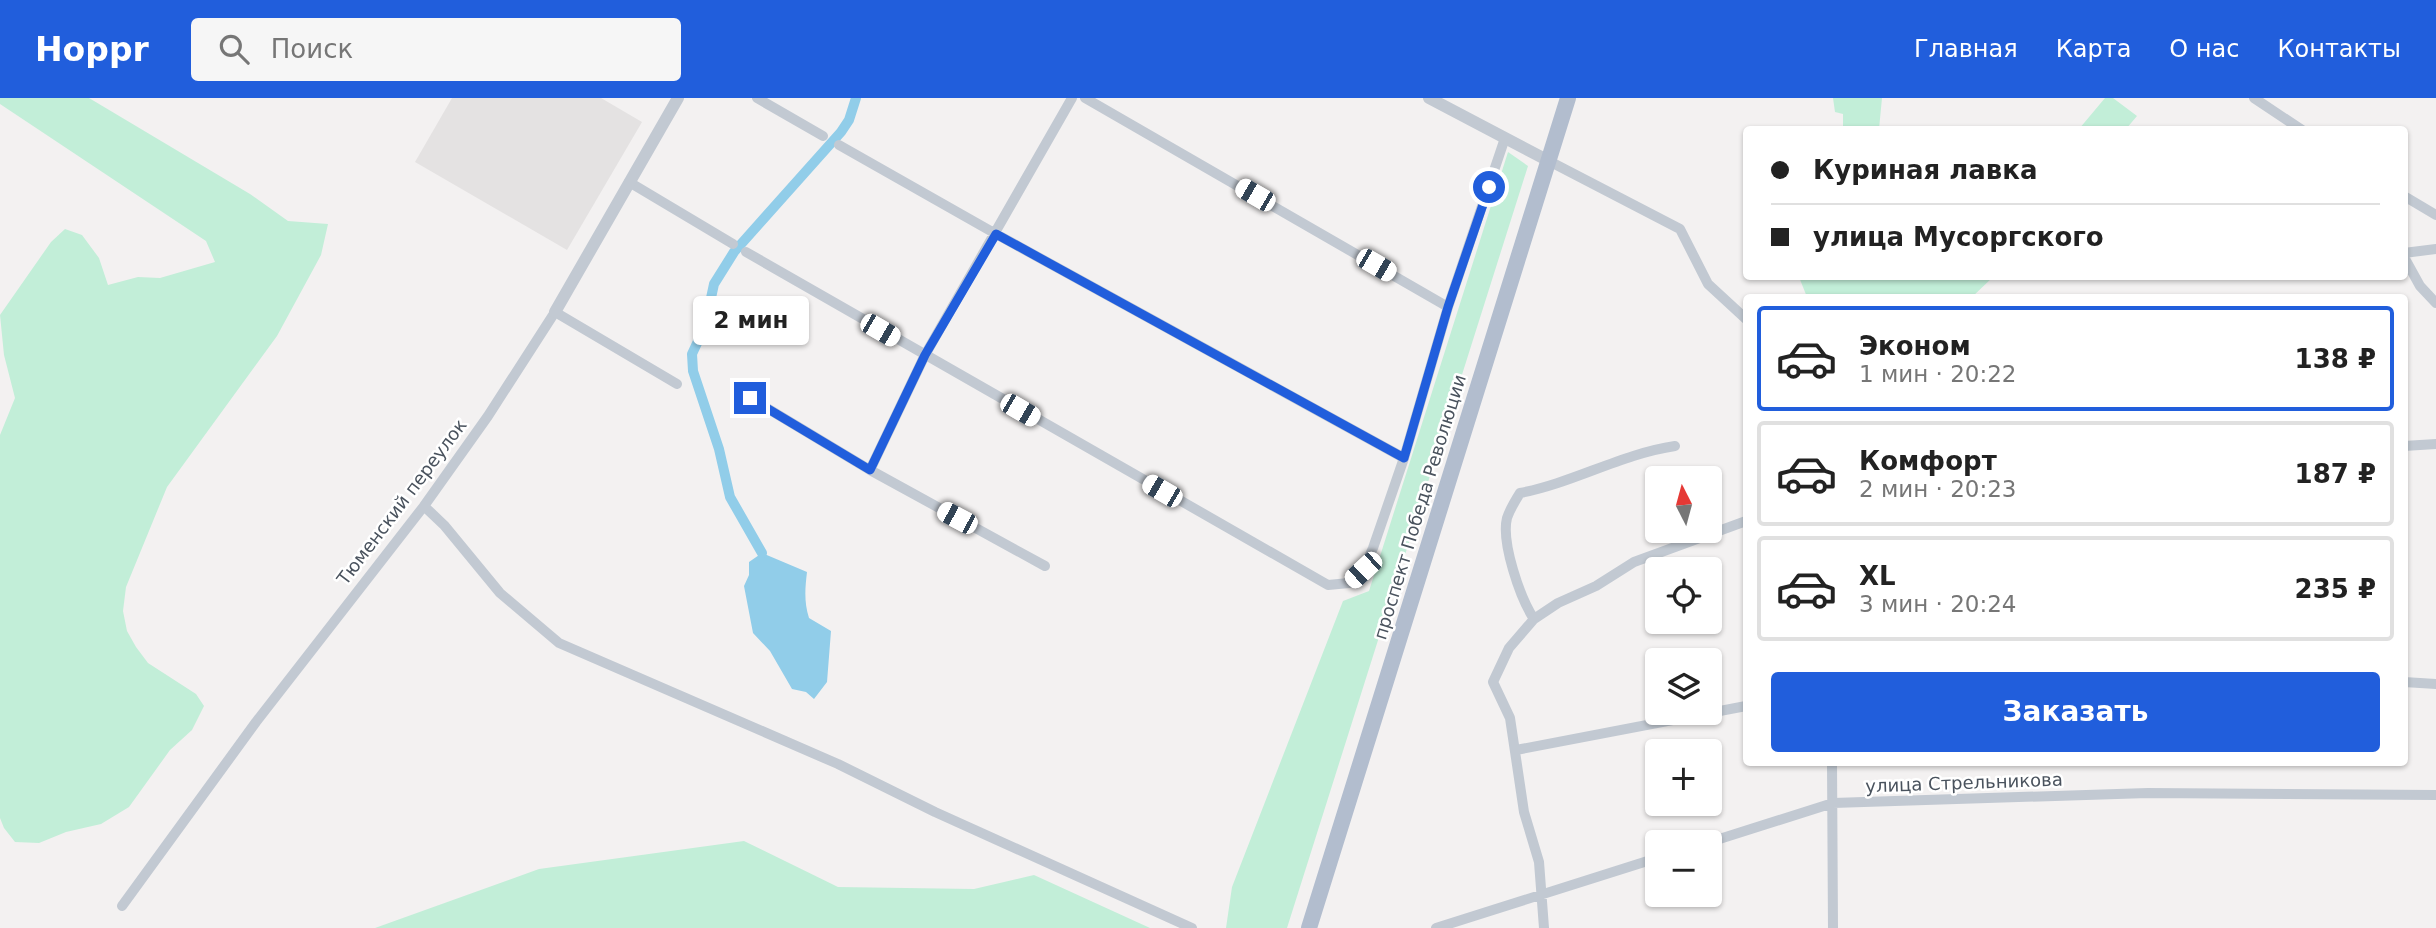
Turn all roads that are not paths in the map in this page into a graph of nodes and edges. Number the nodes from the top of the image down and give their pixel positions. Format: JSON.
{"nodes":[{"id":1,"x":678,"y":98,"type":"edge"},
{"id":2,"x":757,"y":98,"type":"edge"},
{"id":3,"x":1072,"y":98,"type":"edge"},
{"id":4,"x":1085,"y":98,"type":"edge"},
{"id":5,"x":1429,"y":98,"type":"edge"},
{"id":6,"x":1568,"y":98,"type":"edge"},
{"id":7,"x":2254,"y":98,"type":"edge"},
{"id":8,"x":2296,"y":126,"type":"edge"},
{"id":9,"x":822,"y":136,"type":"dead end"},
{"id":10,"x":1505,"y":138,"type":"junction"},
{"id":11,"x":839,"y":145,"type":"dead end"},
{"id":12,"x":1547,"y":160,"type":"junction"},
{"id":13,"x":629,"y":182,"type":"junction"},
{"id":14,"x":2408,"y":198,"type":"edge"},
{"id":15,"x":2436,"y":215,"type":"edge"},
{"id":16,"x":996,"y":234,"type":"junction"},
{"id":17,"x":733,"y":244,"type":"dead end"},
{"id":18,"x":2436,"y":249,"type":"edge"},
{"id":19,"x":746,"y":252,"type":"dead end"},
{"id":20,"x":2408,"y":254,"type":"edge"},
{"id":21,"x":2408,"y":263,"type":"edge"},
{"id":22,"x":2436,"y":303,"type":"edge"},
{"id":23,"x":1448,"y":307,"type":"junction"},
{"id":24,"x":555,"y":312,"type":"junction"},
{"id":25,"x":1743,"y":316,"type":"edge"},
{"id":26,"x":925,"y":355,"type":"junction"},
{"id":27,"x":677,"y":384,"type":"dead end"},
{"id":28,"x":750,"y":398,"type":"dead end"},
{"id":29,"x":2436,"y":444,"type":"edge"},
{"id":30,"x":1675,"y":446,"type":"dead end"},
{"id":31,"x":2408,"y":446,"type":"edge"},
{"id":32,"x":1404,"y":458,"type":"junction"},
{"id":33,"x":870,"y":470,"type":"junction"},
{"id":34,"x":424,"y":506,"type":"junction"},
{"id":35,"x":1743,"y":522,"type":"edge"},
{"id":36,"x":1045,"y":566,"type":"dead end"},
{"id":37,"x":1534,"y":619,"type":"junction"},
{"id":38,"x":2408,"y":682,"type":"edge"},
{"id":39,"x":2436,"y":684,"type":"edge"},
{"id":40,"x":1743,"y":707,"type":"edge"},
{"id":41,"x":1516,"y":750,"type":"junction"},
{"id":42,"x":1832,"y":766,"type":"edge"},
{"id":43,"x":2436,"y":795,"type":"edge"},
{"id":44,"x":1833,"y":803,"type":"junction"},
{"id":45,"x":1722,"y":838,"type":"edge"},
{"id":46,"x":1645,"y":862,"type":"edge"},
{"id":47,"x":1542,"y":895,"type":"junction"},
{"id":48,"x":122,"y":906,"type":"dead end"},
{"id":49,"x":1833,"y":926,"type":"edge"},
{"id":50,"x":1192,"y":928,"type":"edge"},
{"id":51,"x":1310,"y":928,"type":"edge"},
{"id":52,"x":1436,"y":928,"type":"edge"},
{"id":53,"x":1544,"y":928,"type":"edge"},
{"id":54,"x":1821,"y":928,"type":"edge"}],
"edges":[{"from":1,"to":13,"type":"street","name":"Тюменский переулок"},
{"from":2,"to":9,"type":"street"},
{"from":3,"to":16,"type":"street"},
{"from":4,"to":23,"type":"street"},
{"from":5,"to":10,"type":"street"},
{"from":6,"to":12,"type":"main road","name":"проспект Победа Революции"},
{"from":7,"to":8,"type":"street"},
{"from":10,"to":12,"type":"street"},
{"from":10,"to":23,"type":"street"},
{"from":11,"to":16,"type":"street"},
{"from":12,"to":25,"type":"street"},
{"from":12,"to":51,"type":"main road","name":"проспект Победа Революции"},
{"from":13,"to":17,"type":"street"},
{"from":13,"to":24,"type":"street","name":"Тюменский переулок"},
{"from":14,"to":15,"type":"street"},
{"from":16,"to":26,"type":"street"},
{"from":16,"to":32,"type":"street"},
{"from":18,"to":20,"type":"street"},
{"from":19,"to":26,"type":"street"},
{"from":21,"to":22,"type":"street"},
{"from":23,"to":32,"type":"street"},
{"from":24,"to":27,"type":"street"},
{"from":24,"to":34,"type":"street","name":"Тюменский переулок"},
{"from":26,"to":32,"type":"street"},
{"from":26,"to":33,"type":"street"},
{"from":28,"to":33,"type":"street"},
{"from":29,"to":31,"type":"street"},
{"from":30,"to":37,"type":"street"},
{"from":33,"to":36,"type":"street"},
{"from":34,"to":48,"type":"street","name":"Тюменский переулок"},
{"from":34,"to":50,"type":"street"},
{"from":35,"to":37,"type":"street"},
{"from":37,"to":41,"type":"street"},
{"from":38,"to":39,"type":"street"},
{"from":40,"to":41,"type":"street"},
{"from":41,"to":47,"type":"street"},
{"from":42,"to":44,"type":"street"},
{"from":43,"to":44,"type":"street","name":"улица Стрельникова"},
{"from":44,"to":45,"type":"street","name":"улица Стрельникова"},
{"from":44,"to":49,"type":"street"},
{"from":46,"to":47,"type":"street"},
{"from":47,"to":52,"type":"street"},
{"from":47,"to":53,"type":"street"},
{"from":49,"to":54,"type":"street"}]}
